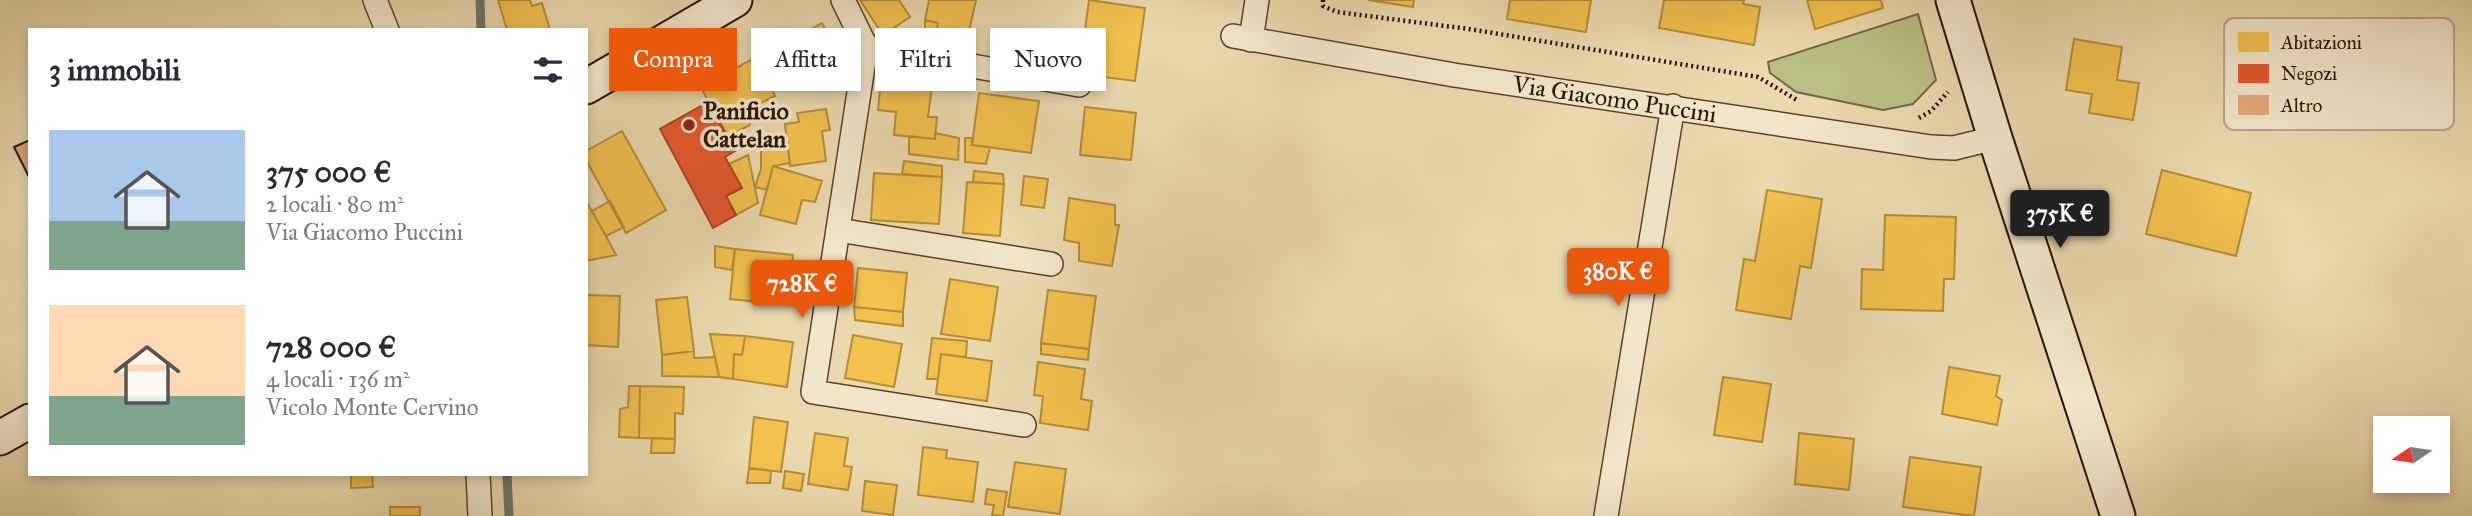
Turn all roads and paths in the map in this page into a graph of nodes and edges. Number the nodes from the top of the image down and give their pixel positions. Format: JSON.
{"nodes":[{"id":1,"x":375,"y":0,"type":"edge"},
{"id":2,"x":735,"y":0,"type":"edge"},
{"id":3,"x":844,"y":0,"type":"edge"},
{"id":4,"x":1257,"y":0,"type":"edge"},
{"id":5,"x":1323,"y":0,"type":"edge"},
{"id":6,"x":1953,"y":0,"type":"edge"},
{"id":7,"x":386,"y":28,"type":"edge"},
{"id":8,"x":866,"y":47,"type":"junction"},
{"id":9,"x":990,"y":69,"type":"edge"},
{"id":10,"x":1950,"y":83,"type":"dead end"},
{"id":11,"x":588,"y":87,"type":"edge"},
{"id":12,"x":1806,"y":105,"type":"dead end"},
{"id":13,"x":1673,"y":106,"type":"junction"},
{"id":14,"x":1915,"y":120,"type":"dead end"},
{"id":15,"x":1995,"y":138,"type":"junction"},
{"id":16,"x":838,"y":230,"type":"junction"},
{"id":17,"x":1051,"y":264,"type":"dead end"},
{"id":18,"x":28,"y":422,"type":"edge"},
{"id":19,"x":1024,"y":425,"type":"dead end"},
{"id":20,"x":0,"y":438,"type":"edge"},
{"id":21,"x":478,"y":476,"type":"edge"},
{"id":22,"x":480,"y":516,"type":"edge"},
{"id":23,"x":1606,"y":516,"type":"edge"},
{"id":24,"x":2118,"y":516,"type":"edge"}],
"edges":[{"from":1,"to":7,"type":"street"},
{"from":2,"to":11,"type":"street"},
{"from":3,"to":8,"type":"street"},
{"from":4,"to":13,"type":"street","name":"Via Giacomo Puccini"},
{"from":5,"to":12,"type":"path"},
{"from":6,"to":15,"type":"street"},
{"from":8,"to":9,"type":"street"},
{"from":8,"to":16,"type":"street"},
{"from":10,"to":14,"type":"path"},
{"from":13,"to":15,"type":"street","name":"Via Giacomo Puccini"},
{"from":13,"to":23,"type":"street"},
{"from":15,"to":24,"type":"street"},
{"from":16,"to":17,"type":"street"},
{"from":16,"to":19,"type":"street"},
{"from":18,"to":20,"type":"street"},
{"from":21,"to":22,"type":"street"}]}
